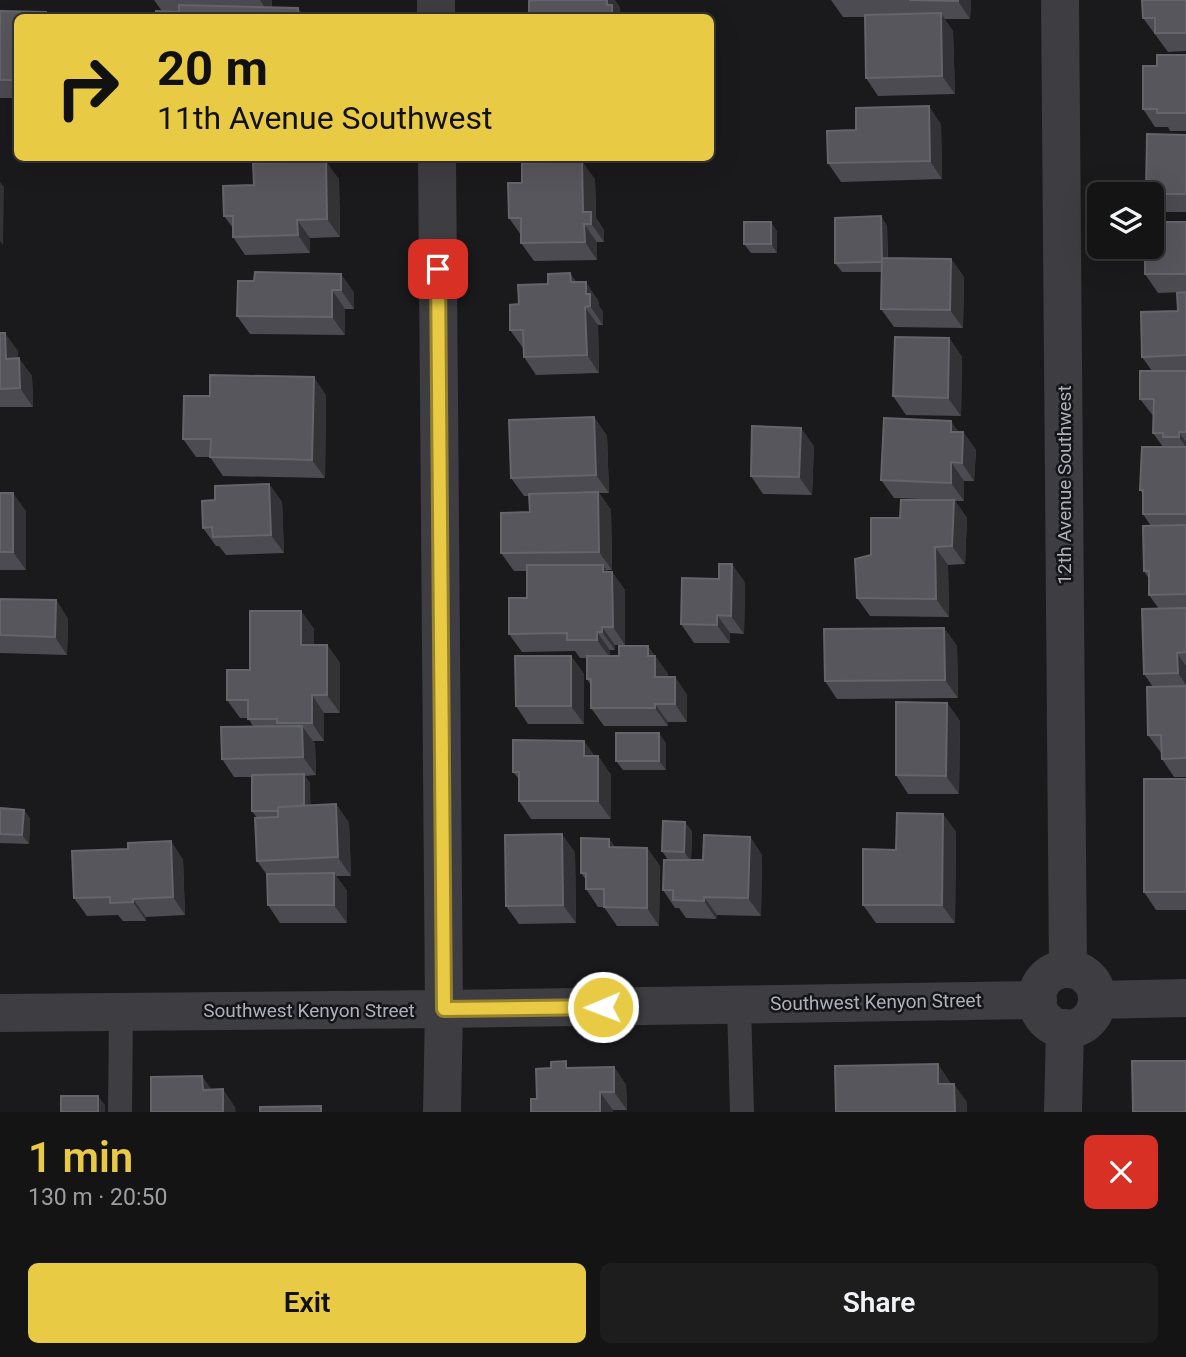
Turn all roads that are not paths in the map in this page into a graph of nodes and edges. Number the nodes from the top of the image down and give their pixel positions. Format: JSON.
{"nodes":[{"id":1,"x":1060,"y":0,"type":"edge"},
{"id":2,"x":437,"y":161,"type":"edge"},
{"id":3,"x":1068,"y":969,"type":"junction"},
{"id":4,"x":1186,"y":998,"type":"edge"},
{"id":5,"x":1038,"y":1000,"type":"junction"},
{"id":6,"x":1097,"y":1000,"type":"junction"},
{"id":7,"x":739,"y":1005,"type":"junction"},
{"id":8,"x":444,"y":1009,"type":"junction"},
{"id":9,"x":121,"y":1011,"type":"junction"},
{"id":10,"x":0,"y":1013,"type":"edge"},
{"id":11,"x":1065,"y":1028,"type":"junction"},
{"id":12,"x":120,"y":1112,"type":"edge"},
{"id":13,"x":442,"y":1112,"type":"edge"},
{"id":14,"x":742,"y":1112,"type":"edge"},
{"id":15,"x":1063,"y":1112,"type":"edge"}],
"edges":[{"from":1,"to":3,"type":"street","name":"12th Avenue Southwest"},
{"from":2,"to":8,"type":"street"},
{"from":3,"to":5,"type":"street"},
{"from":3,"to":6,"type":"street"},
{"from":4,"to":6,"type":"street"},
{"from":5,"to":7,"type":"street","name":"Southwest Kenyon Street"},
{"from":5,"to":11,"type":"street"},
{"from":6,"to":11,"type":"street"},
{"from":7,"to":8,"type":"street","name":"Southwest Kenyon Street"},
{"from":7,"to":14,"type":"lane"},
{"from":8,"to":9,"type":"street","name":"Southwest Kenyon Street"},
{"from":8,"to":13,"type":"street"},
{"from":9,"to":10,"type":"street","name":"Southwest Kenyon Street"},
{"from":9,"to":12,"type":"lane"},
{"from":11,"to":15,"type":"street"}]}
